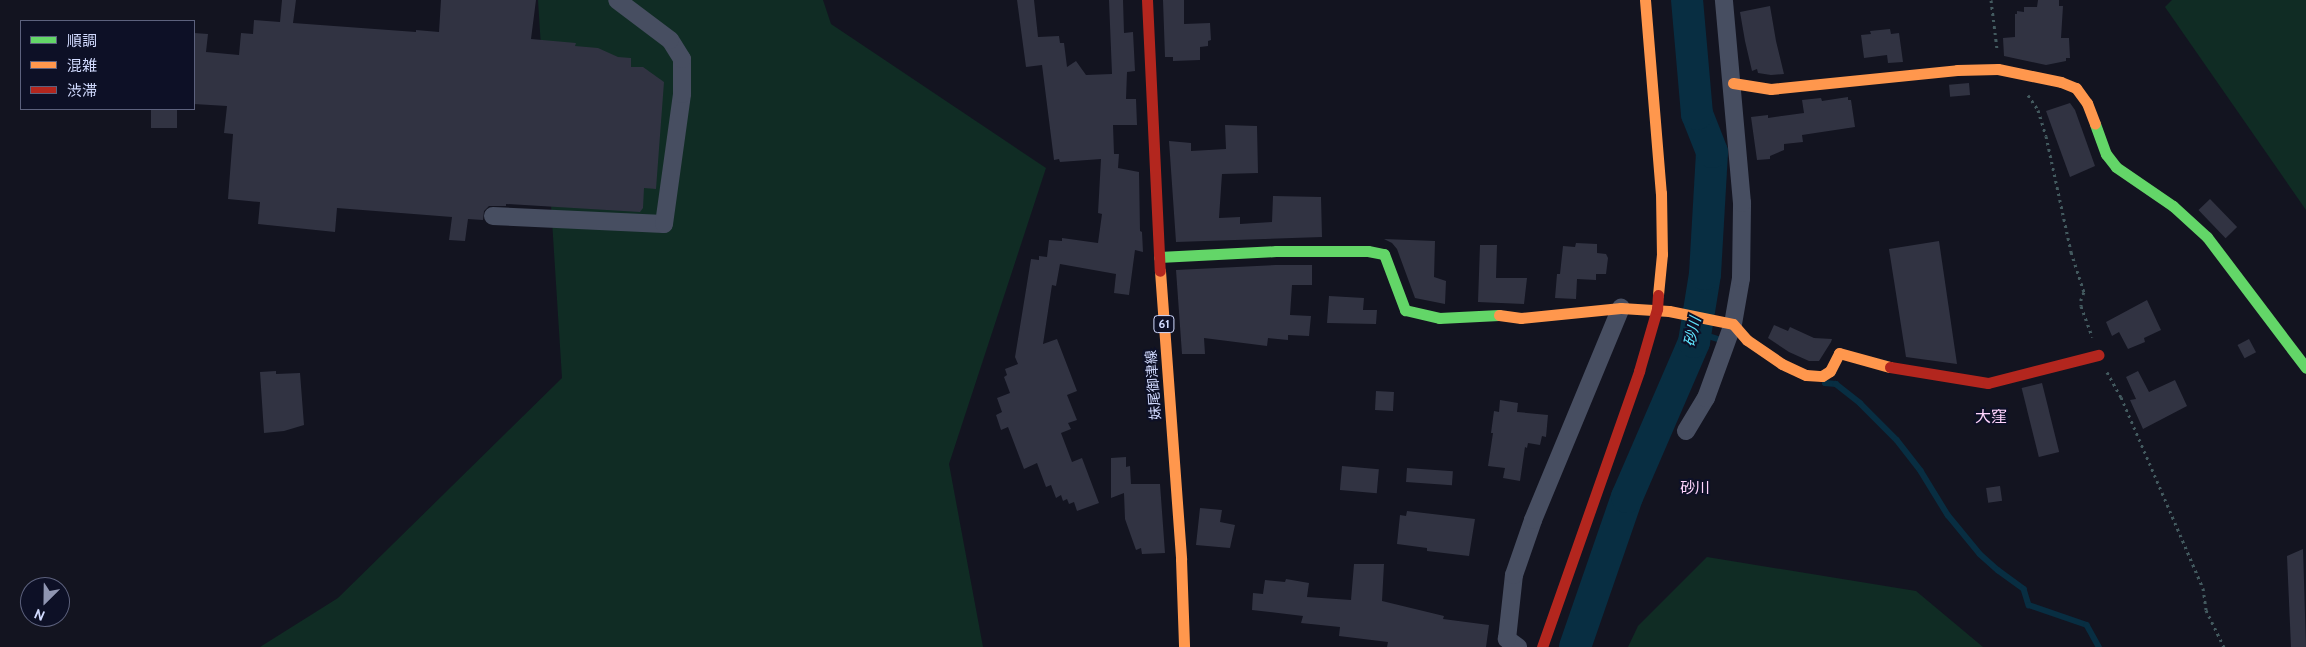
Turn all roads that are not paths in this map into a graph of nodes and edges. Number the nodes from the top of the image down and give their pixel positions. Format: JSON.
{"nodes":[{"id":1,"x":617,"y":0,"type":"edge"},
{"id":2,"x":1147,"y":0,"type":"edge"},
{"id":3,"x":1645,"y":0,"type":"edge"},
{"id":4,"x":1724,"y":0,"type":"edge"},
{"id":5,"x":1733,"y":83,"type":"junction"},
{"id":6,"x":492,"y":216,"type":"dead end"},
{"id":7,"x":1159,"y":257,"type":"junction"},
{"id":8,"x":1622,"y":308,"type":"junction"},
{"id":9,"x":1657,"y":309,"type":"junction"},
{"id":10,"x":1728,"y":332,"type":"junction"},
{"id":11,"x":2098,"y":355,"type":"dead end"},
{"id":12,"x":2306,"y":368,"type":"edge"},
{"id":13,"x":1686,"y":431,"type":"dead end"},
{"id":14,"x":1184,"y":647,"type":"edge"},
{"id":15,"x":1518,"y":647,"type":"edge"},
{"id":16,"x":1542,"y":647,"type":"edge"}],
"edges":[{"from":1,"to":6,"type":"street"},
{"from":2,"to":7,"type":"street","name":"妹尾御津線","number":"61"},
{"from":3,"to":9,"type":"street"},
{"from":4,"to":5,"type":"street"},
{"from":5,"to":10,"type":"street"},
{"from":5,"to":12,"type":"street"},
{"from":7,"to":8,"type":"street"},
{"from":7,"to":14,"type":"street","name":"妹尾御津線","number":"61"},
{"from":8,"to":9,"type":"street"},
{"from":8,"to":15,"type":"street"},
{"from":9,"to":10,"type":"street"},
{"from":9,"to":16,"type":"street"},
{"from":10,"to":11,"type":"street"},
{"from":10,"to":13,"type":"street"}]}
